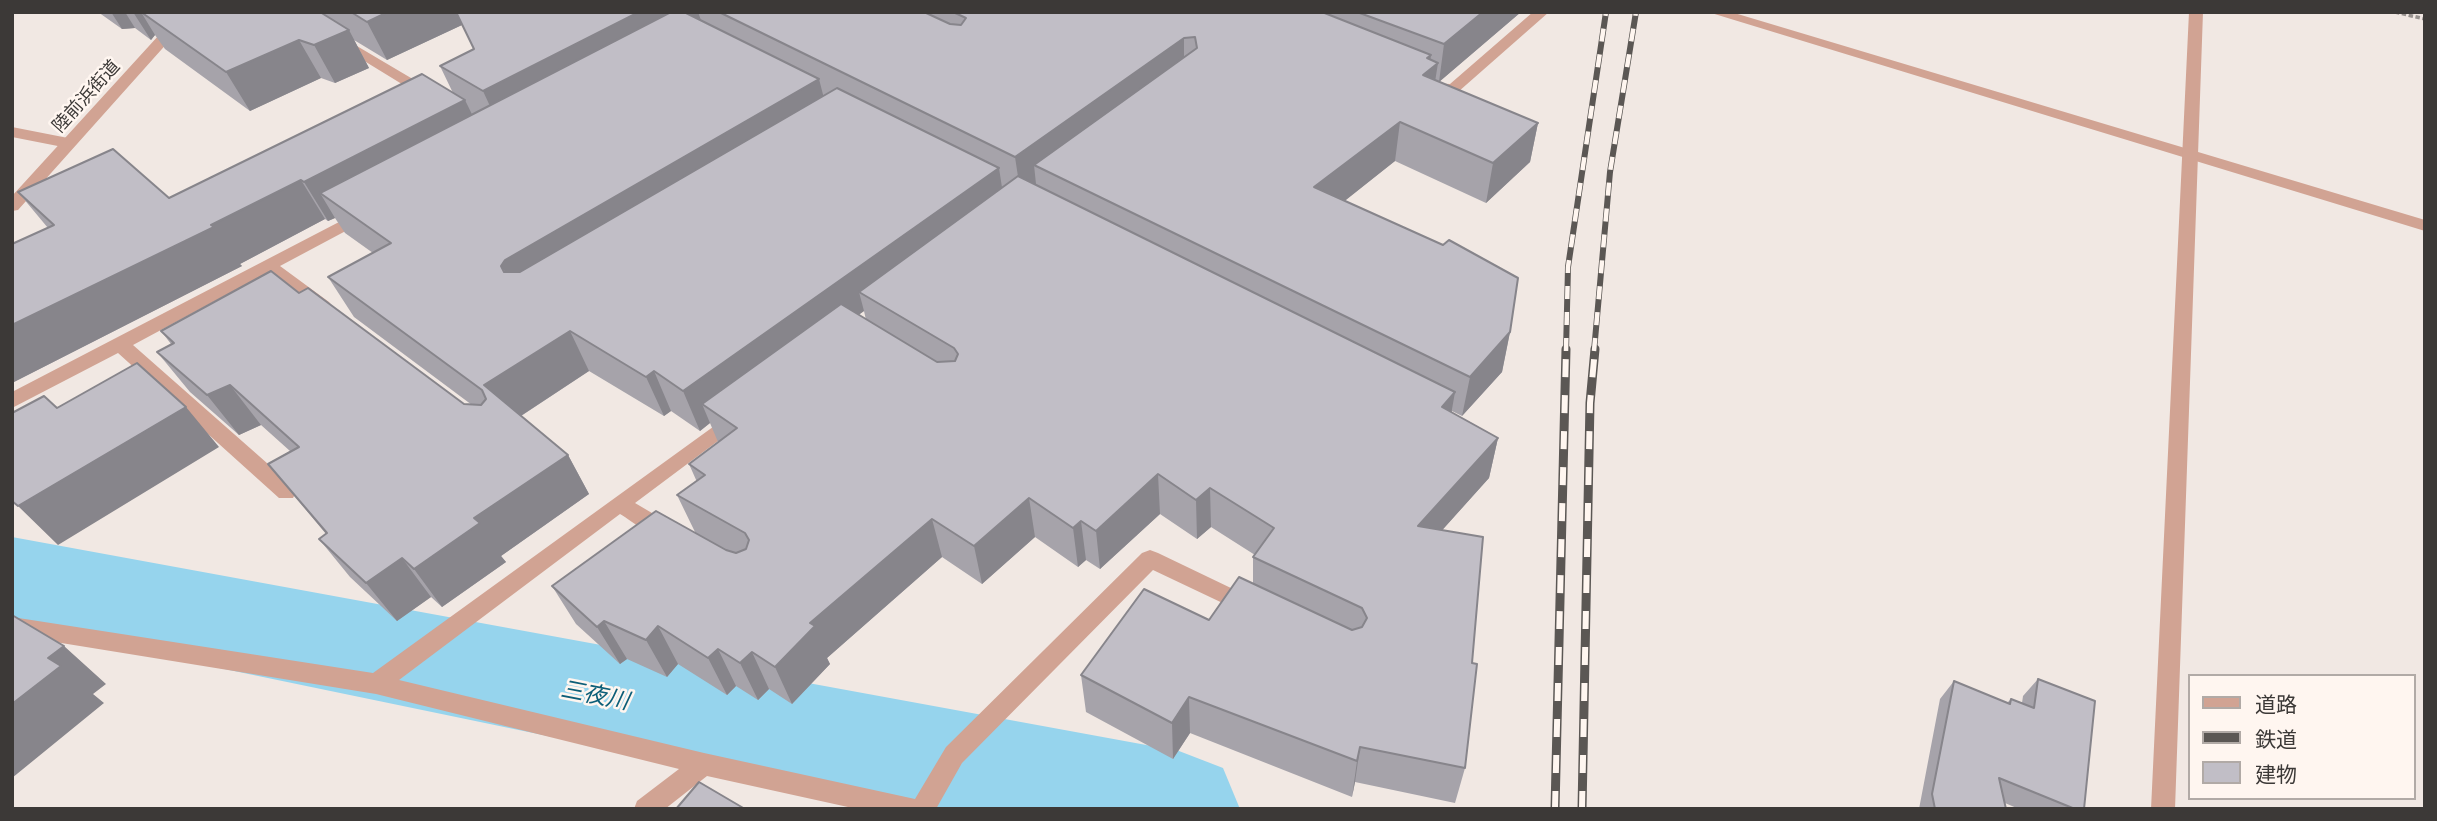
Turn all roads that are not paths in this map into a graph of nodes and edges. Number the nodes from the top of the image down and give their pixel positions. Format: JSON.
{"nodes":[{"id":1,"x":188,"y":12,"type":"edge"},
{"id":2,"x":1542,"y":12,"type":"edge"},
{"id":3,"x":1715,"y":12,"type":"edge"},
{"id":4,"x":2196,"y":12,"type":"edge"},
{"id":5,"x":326,"y":31,"type":"edge"},
{"id":6,"x":1411,"y":80,"type":"edge"},
{"id":7,"x":442,"y":103,"type":"edge"},
{"id":8,"x":12,"y":132,"type":"edge"},
{"id":9,"x":68,"y":143,"type":"junction"},
{"id":10,"x":2191,"y":154,"type":"junction"},
{"id":11,"x":12,"y":206,"type":"edge"},
{"id":12,"x":379,"y":206,"type":"edge"},
{"id":13,"x":2425,"y":226,"type":"edge"},
{"id":14,"x":269,"y":266,"type":"junction"},
{"id":15,"x":334,"y":315,"type":"edge"},
{"id":16,"x":120,"y":344,"type":"junction"},
{"id":17,"x":12,"y":401,"type":"edge"},
{"id":18,"x":752,"y":406,"type":"edge"},
{"id":19,"x":286,"y":492,"type":"edge"},
{"id":20,"x":619,"y":504,"type":"junction"},
{"id":21,"x":679,"y":539,"type":"edge"},
{"id":22,"x":1274,"y":619,"type":"edge"},
{"id":23,"x":15,"y":629,"type":"edge"},
{"id":24,"x":376,"y":684,"type":"junction"},
{"id":25,"x":704,"y":764,"type":"junction"},
{"id":26,"x":881,"y":805,"type":"edge"},
{"id":27,"x":646,"y":809,"type":"edge"},
{"id":28,"x":910,"y":809,"type":"edge"},
{"id":29,"x":923,"y":809,"type":"edge"},
{"id":30,"x":2163,"y":809,"type":"edge"}],
"edges":[{"from":1,"to":9,"type":"street","name":"陸前浜街道"},
{"from":2,"to":6,"type":"street"},
{"from":3,"to":10,"type":"street"},
{"from":4,"to":10,"type":"street"},
{"from":5,"to":7,"type":"street"},
{"from":8,"to":9,"type":"street"},
{"from":9,"to":11,"type":"street","name":"陸前浜街道"},
{"from":10,"to":13,"type":"street"},
{"from":10,"to":30,"type":"street"},
{"from":12,"to":14,"type":"street"},
{"from":14,"to":15,"type":"street"},
{"from":14,"to":16,"type":"street"},
{"from":16,"to":17,"type":"street"},
{"from":16,"to":19,"type":"street"},
{"from":18,"to":20,"type":"street"},
{"from":20,"to":21,"type":"street"},
{"from":20,"to":24,"type":"street"},
{"from":22,"to":29,"type":"street"},
{"from":23,"to":24,"type":"street"},
{"from":24,"to":25,"type":"street"},
{"from":25,"to":26,"type":"street"},
{"from":25,"to":27,"type":"street"},
{"from":26,"to":28,"type":"street"}]}
